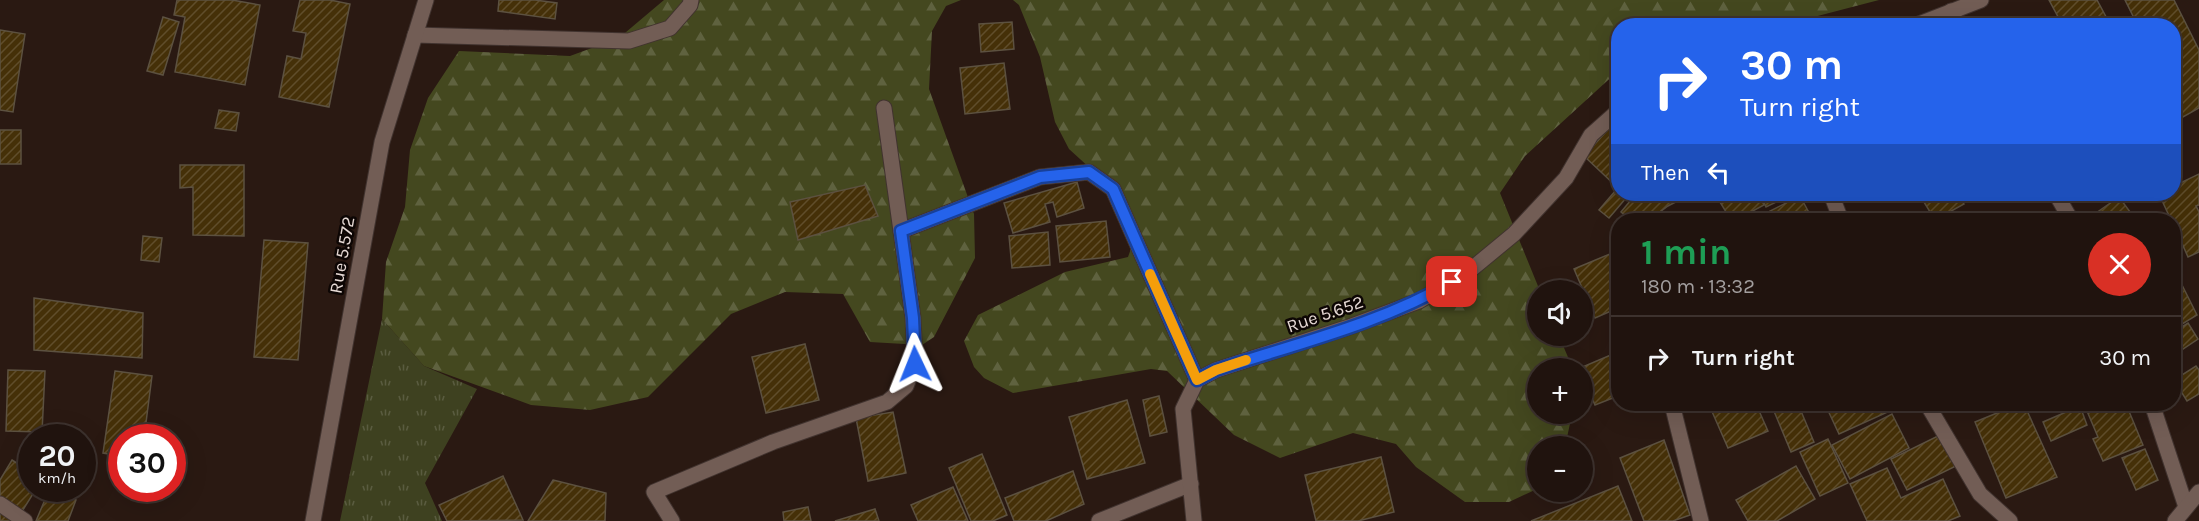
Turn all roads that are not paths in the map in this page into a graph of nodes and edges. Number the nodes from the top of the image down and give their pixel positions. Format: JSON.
{"nodes":[{"id":1,"x":426,"y":0,"type":"edge"},
{"id":2,"x":691,"y":0,"type":"edge"},
{"id":3,"x":1981,"y":0,"type":"edge"},
{"id":4,"x":1951,"y":11,"type":"junction"},
{"id":5,"x":1934,"y":18,"type":"edge"},
{"id":6,"x":1954,"y":18,"type":"edge"},
{"id":7,"x":415,"y":35,"type":"junction"},
{"id":8,"x":884,"y":108,"type":"dead end"},
{"id":9,"x":1611,"y":117,"type":"edge"},
{"id":10,"x":901,"y":231,"type":"junction"},
{"id":11,"x":1197,"y":380,"type":"junction"},
{"id":12,"x":1674,"y":411,"type":"edge"},
{"id":13,"x":1931,"y":411,"type":"edge"},
{"id":14,"x":2154,"y":411,"type":"edge"},
{"id":15,"x":1191,"y":484,"type":"junction"},
{"id":16,"x":2199,"y":492,"type":"edge"},
{"id":17,"x":0,"y":504,"type":"edge"},
{"id":18,"x":2186,"y":507,"type":"junction"},
{"id":19,"x":25,"y":521,"type":"edge"},
{"id":20,"x":314,"y":521,"type":"edge"},
{"id":21,"x":672,"y":521,"type":"edge"},
{"id":22,"x":1099,"y":521,"type":"edge"},
{"id":23,"x":1194,"y":521,"type":"edge"},
{"id":24,"x":1701,"y":521,"type":"edge"},
{"id":25,"x":2010,"y":521,"type":"edge"},
{"id":26,"x":2175,"y":521,"type":"edge"}],
"edges":[{"from":1,"to":7,"type":"street","name":"Rue 5.572"},
{"from":2,"to":7,"type":"street"},
{"from":3,"to":4,"type":"street"},
{"from":4,"to":5,"type":"street"},
{"from":4,"to":6,"type":"street"},
{"from":7,"to":20,"type":"street","name":"Rue 5.572"},
{"from":8,"to":10,"type":"street"},
{"from":9,"to":11,"type":"street","name":"Rue 5.652"},
{"from":10,"to":11,"type":"street"},
{"from":10,"to":21,"type":"street"},
{"from":11,"to":15,"type":"street"},
{"from":12,"to":24,"type":"street"},
{"from":13,"to":25,"type":"street"},
{"from":14,"to":18,"type":"street"},
{"from":15,"to":22,"type":"street"},
{"from":15,"to":23,"type":"street"},
{"from":16,"to":18,"type":"street"},
{"from":17,"to":19,"type":"street"},
{"from":18,"to":26,"type":"street"}]}
